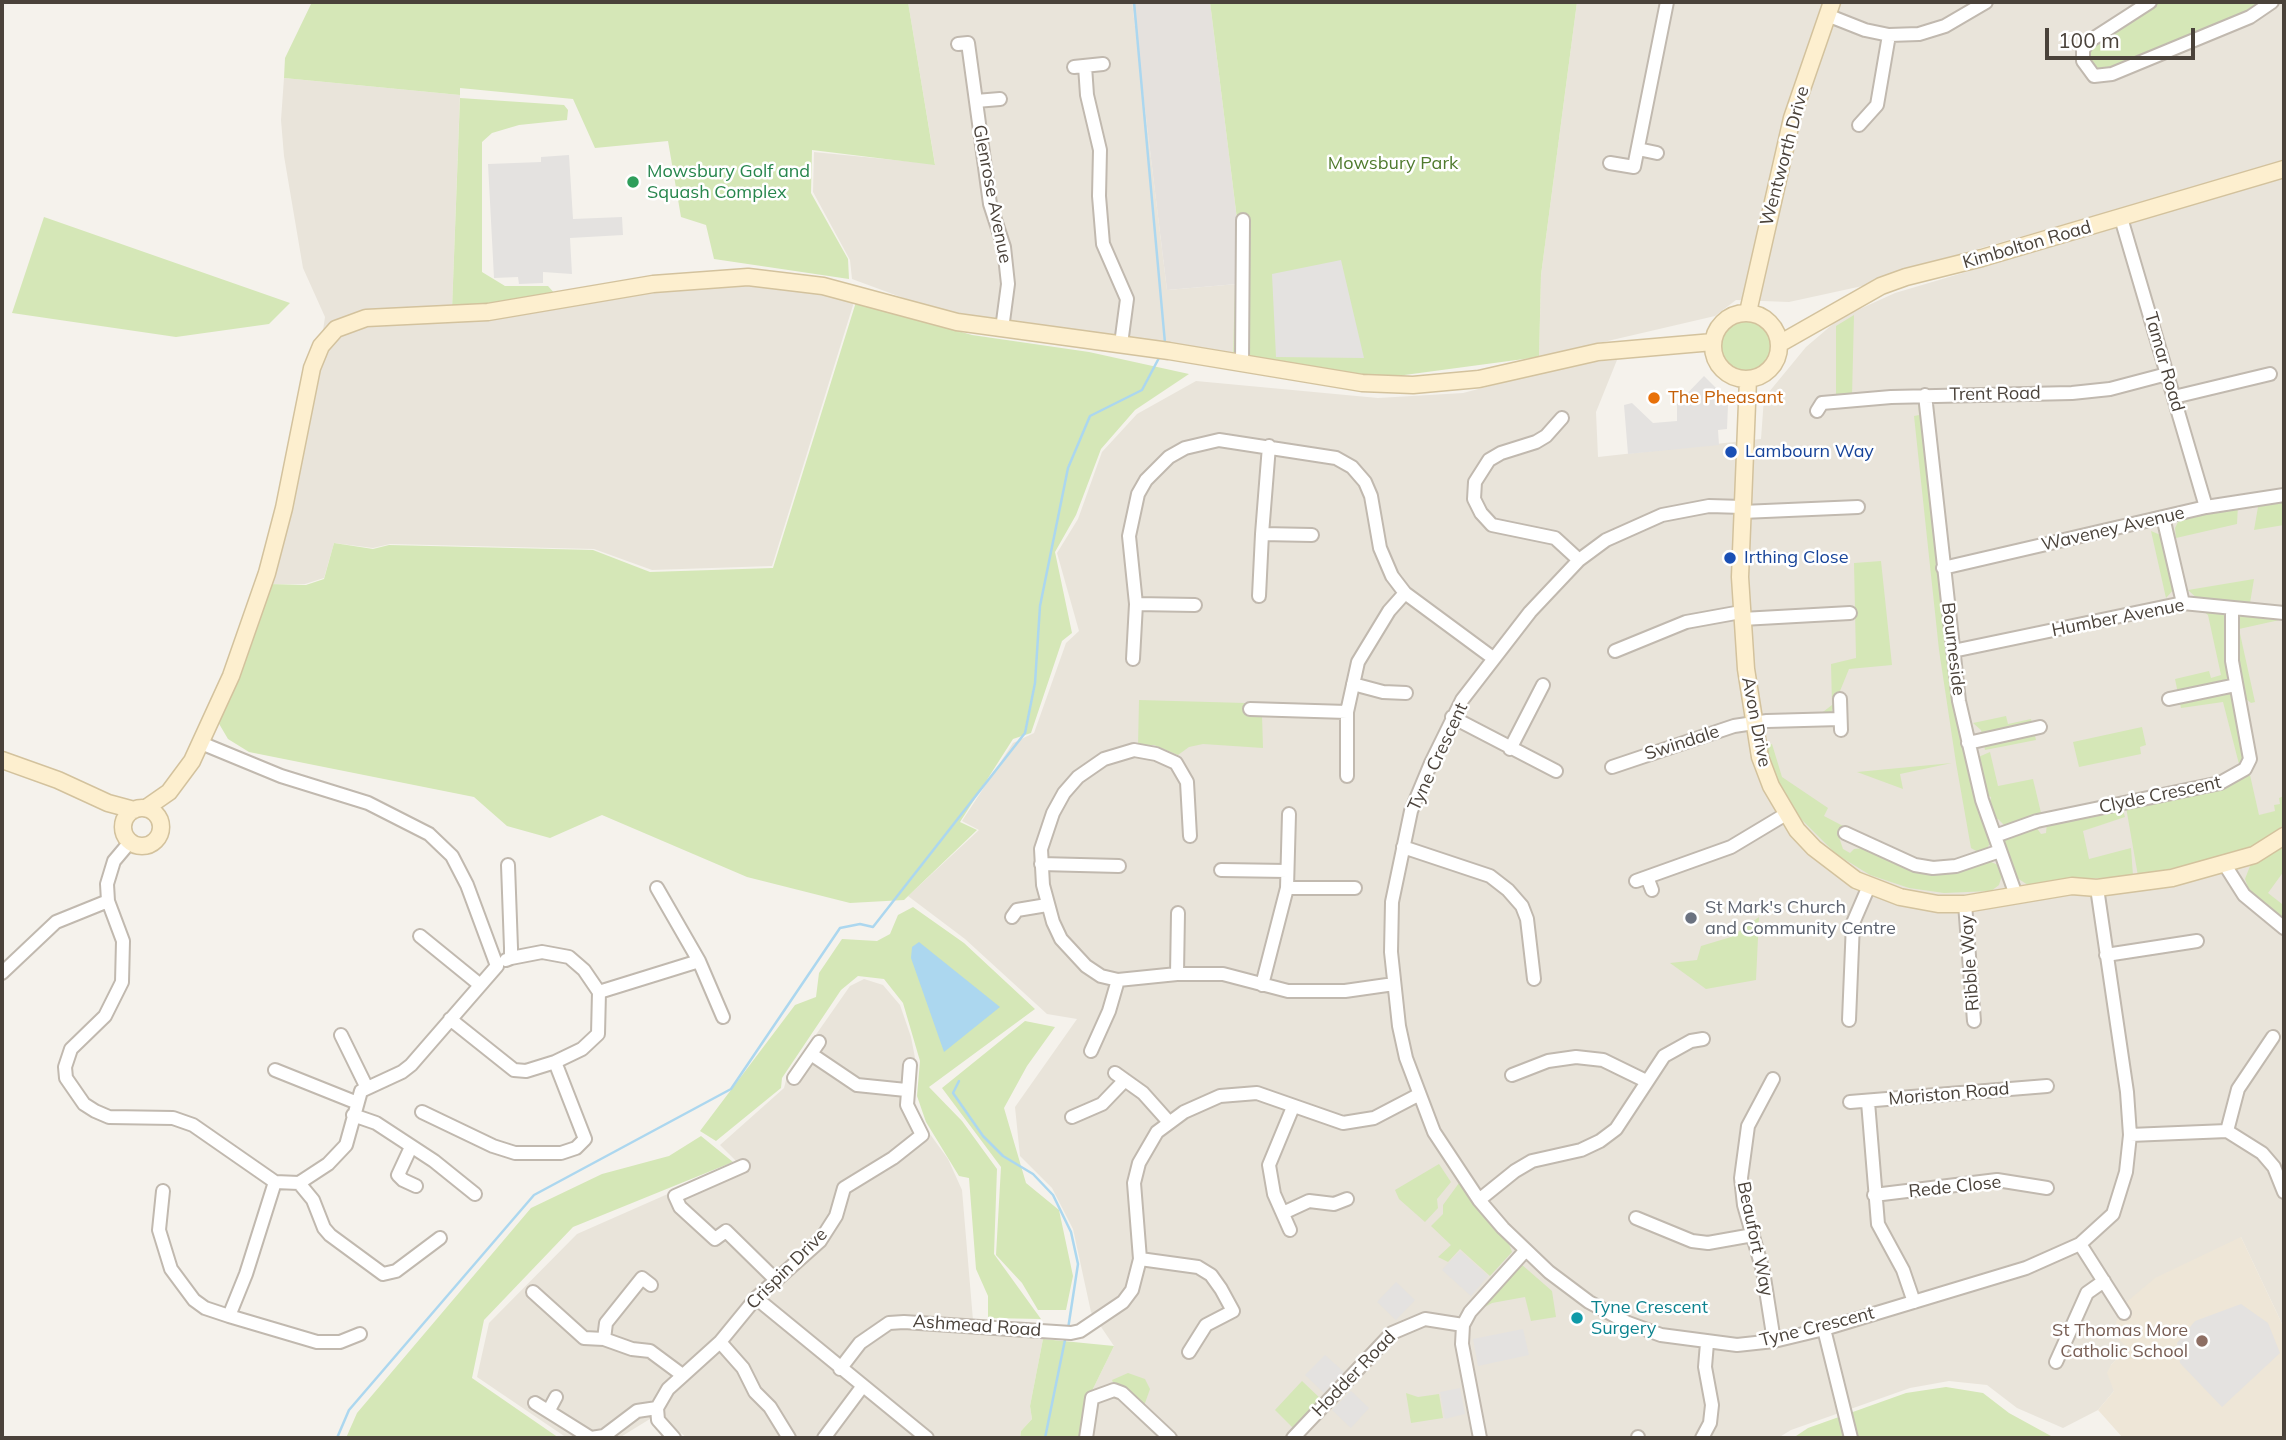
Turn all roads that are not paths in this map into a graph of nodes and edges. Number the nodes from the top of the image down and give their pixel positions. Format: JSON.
{"nodes":[{"id":1,"x":1667,"y":2,"type":"edge"},
{"id":2,"x":1986,"y":2,"type":"edge"},
{"id":3,"x":2150,"y":2,"type":"edge"},
{"id":4,"x":2272,"y":2,"type":"edge"},
{"id":5,"x":1830,"y":8,"type":"edge"},
{"id":6,"x":1889,"y":35,"type":"junction"},
{"id":7,"x":958,"y":44,"type":"dead end"},
{"id":8,"x":1103,"y":64,"type":"dead end"},
{"id":9,"x":1000,"y":99,"type":"dead end"},
{"id":10,"x":976,"y":101,"type":"junction"},
{"id":11,"x":1859,"y":125,"type":"dead end"},
{"id":12,"x":1638,"y":149,"type":"junction"},
{"id":13,"x":1657,"y":153,"type":"dead end"},
{"id":14,"x":1610,"y":163,"type":"dead end"},
{"id":15,"x":2284,"y":169,"type":"edge"},
{"id":16,"x":2121,"y":218,"type":"junction"},
{"id":17,"x":1243,"y":220,"type":"dead end"},
{"id":18,"x":1748,"y":312,"type":"junction"},
{"id":19,"x":1002,"y":329,"type":"junction"},
{"id":20,"x":1713,"y":342,"type":"junction"},
{"id":21,"x":1121,"y":344,"type":"junction"},
{"id":22,"x":1779,"y":344,"type":"junction"},
{"id":23,"x":1242,"y":364,"type":"junction"},
{"id":24,"x":2167,"y":374,"type":"junction"},
{"id":25,"x":2270,"y":374,"type":"dead end"},
{"id":26,"x":1748,"y":379,"type":"junction"},
{"id":27,"x":1925,"y":395,"type":"junction"},
{"id":28,"x":2174,"y":397,"type":"junction"},
{"id":29,"x":1818,"y":403,"type":"dead end"},
{"id":30,"x":1562,"y":418,"type":"dead end"},
{"id":31,"x":1269,"y":446,"type":"junction"},
{"id":32,"x":2284,"y":495,"type":"edge"},
{"id":33,"x":1858,"y":507,"type":"dead end"},
{"id":34,"x":2206,"y":508,"type":"junction"},
{"id":35,"x":1742,"y":509,"type":"junction"},
{"id":36,"x":2163,"y":517,"type":"junction"},
{"id":37,"x":1262,"y":534,"type":"junction"},
{"id":38,"x":1312,"y":535,"type":"dead end"},
{"id":39,"x":1579,"y":560,"type":"junction"},
{"id":40,"x":1943,"y":568,"type":"junction"},
{"id":41,"x":1405,"y":593,"type":"junction"},
{"id":42,"x":1259,"y":596,"type":"dead end"},
{"id":43,"x":2183,"y":603,"type":"junction"},
{"id":44,"x":1136,"y":604,"type":"junction"},
{"id":45,"x":1195,"y":605,"type":"dead end"},
{"id":46,"x":2232,"y":608,"type":"junction"},
{"id":47,"x":1850,"y":612,"type":"dead end"},
{"id":48,"x":2284,"y":613,"type":"edge"},
{"id":49,"x":1742,"y":616,"type":"junction"},
{"id":50,"x":1615,"y":651,"type":"dead end"},
{"id":51,"x":1953,"y":651,"type":"junction"},
{"id":52,"x":1493,"y":658,"type":"junction"},
{"id":53,"x":1133,"y":659,"type":"dead end"},
{"id":54,"x":1353,"y":684,"type":"junction"},
{"id":55,"x":1543,"y":685,"type":"dead end"},
{"id":56,"x":2236,"y":685,"type":"junction"},
{"id":57,"x":1406,"y":693,"type":"dead end"},
{"id":58,"x":1840,"y":699,"type":"dead end"},
{"id":59,"x":2169,"y":699,"type":"dead end"},
{"id":60,"x":1250,"y":709,"type":"dead end"},
{"id":61,"x":1348,"y":712,"type":"junction"},
{"id":62,"x":1452,"y":717,"type":"junction"},
{"id":63,"x":1754,"y":722,"type":"junction"},
{"id":64,"x":2040,"y":727,"type":"dead end"},
{"id":65,"x":201,"y":743,"type":"junction"},
{"id":66,"x":1968,"y":743,"type":"junction"},
{"id":67,"x":1510,"y":749,"type":"junction"},
{"id":68,"x":2,"y":760,"type":"edge"},
{"id":69,"x":1612,"y":767,"type":"dead end"},
{"id":70,"x":1556,"y":771,"type":"dead end"},
{"id":71,"x":1348,"y":776,"type":"dead end"},
{"id":72,"x":169,"y":792,"type":"junction"},
{"id":73,"x":108,"y":803,"type":"junction"},
{"id":74,"x":140,"y":809,"type":"junction"},
{"id":75,"x":1289,"y":814,"type":"dead end"},
{"id":76,"x":1786,"y":814,"type":"junction"},
{"id":77,"x":160,"y":820,"type":"junction"},
{"id":78,"x":123,"y":825,"type":"junction"},
{"id":79,"x":1845,"y":833,"type":"dead end"},
{"id":80,"x":1190,"y":836,"type":"dead end"},
{"id":81,"x":1995,"y":836,"type":"junction"},
{"id":82,"x":2284,"y":836,"type":"edge"},
{"id":83,"x":130,"y":842,"type":"junction"},
{"id":84,"x":1403,"y":848,"type":"junction"},
{"id":85,"x":2000,"y":850,"type":"junction"},
{"id":86,"x":1041,"y":864,"type":"junction"},
{"id":87,"x":509,"y":865,"type":"dead end"},
{"id":88,"x":2225,"y":865,"type":"junction"},
{"id":89,"x":1119,"y":866,"type":"dead end"},
{"id":90,"x":1221,"y":870,"type":"dead end"},
{"id":91,"x":1287,"y":871,"type":"junction"},
{"id":92,"x":1869,"y":886,"type":"junction"},
{"id":93,"x":1355,"y":887,"type":"dead end"},
{"id":94,"x":657,"y":888,"type":"dead end"},
{"id":95,"x":1287,"y":888,"type":"junction"},
{"id":96,"x":2097,"y":888,"type":"junction"},
{"id":97,"x":1652,"y":890,"type":"dead end"},
{"id":98,"x":2015,"y":895,"type":"junction"},
{"id":99,"x":108,"y":901,"type":"junction"},
{"id":100,"x":1965,"y":904,"type":"junction"},
{"id":101,"x":1047,"y":905,"type":"junction"},
{"id":102,"x":1015,"y":908,"type":"dead end"},
{"id":103,"x":1178,"y":913,"type":"dead end"},
{"id":104,"x":2284,"y":928,"type":"edge"},
{"id":105,"x":420,"y":936,"type":"dead end"},
{"id":106,"x":2197,"y":941,"type":"dead end"},
{"id":107,"x":2106,"y":955,"type":"junction"},
{"id":108,"x":511,"y":958,"type":"junction"},
{"id":109,"x":699,"y":961,"type":"junction"},
{"id":110,"x":497,"y":966,"type":"junction"},
{"id":111,"x":2,"y":973,"type":"edge"},
{"id":112,"x":1177,"y":974,"type":"junction"},
{"id":113,"x":1534,"y":979,"type":"dead end"},
{"id":114,"x":1118,"y":980,"type":"junction"},
{"id":115,"x":480,"y":984,"type":"junction"},
{"id":116,"x":1394,"y":984,"type":"junction"},
{"id":117,"x":1262,"y":985,"type":"junction"},
{"id":118,"x":599,"y":992,"type":"junction"},
{"id":119,"x":723,"y":1017,"type":"dead end"},
{"id":120,"x":450,"y":1019,"type":"junction"},
{"id":121,"x":1849,"y":1020,"type":"dead end"},
{"id":122,"x":1974,"y":1021,"type":"dead end"},
{"id":123,"x":341,"y":1035,"type":"dead end"},
{"id":124,"x":1703,"y":1039,"type":"dead end"},
{"id":125,"x":2255,"y":1040,"type":"dead end"},
{"id":126,"x":819,"y":1042,"type":"dead end"},
{"id":127,"x":1091,"y":1051,"type":"dead end"},
{"id":128,"x":811,"y":1054,"type":"junction"},
{"id":129,"x":555,"y":1062,"type":"junction"},
{"id":130,"x":910,"y":1065,"type":"dead end"},
{"id":131,"x":275,"y":1070,"type":"dead end"},
{"id":132,"x":1512,"y":1075,"type":"dead end"},
{"id":133,"x":794,"y":1078,"type":"dead end"},
{"id":134,"x":1773,"y":1079,"type":"dead end"},
{"id":135,"x":1646,"y":1082,"type":"junction"},
{"id":136,"x":366,"y":1086,"type":"junction"},
{"id":137,"x":2048,"y":1086,"type":"dead end"},
{"id":138,"x":906,"y":1090,"type":"junction"},
{"id":139,"x":1418,"y":1095,"type":"junction"},
{"id":140,"x":1850,"y":1102,"type":"dead end"},
{"id":141,"x":1868,"y":1102,"type":"junction"},
{"id":142,"x":1293,"y":1107,"type":"junction"},
{"id":143,"x":354,"y":1108,"type":"junction"},
{"id":144,"x":422,"y":1112,"type":"dead end"},
{"id":145,"x":1072,"y":1117,"type":"dead end"},
{"id":146,"x":1168,"y":1121,"type":"junction"},
{"id":147,"x":2227,"y":1131,"type":"junction"},
{"id":148,"x":2130,"y":1135,"type":"junction"},
{"id":149,"x":411,"y":1147,"type":"junction"},
{"id":150,"x":2279,"y":1164,"type":"edge"},
{"id":151,"x":743,"y":1166,"type":"dead end"},
{"id":152,"x":275,"y":1182,"type":"junction"},
{"id":153,"x":299,"y":1183,"type":"junction"},
{"id":154,"x":415,"y":1186,"type":"dead end"},
{"id":155,"x":163,"y":1191,"type":"dead end"},
{"id":156,"x":2284,"y":1192,"type":"edge"},
{"id":157,"x":475,"y":1194,"type":"dead end"},
{"id":158,"x":1874,"y":1195,"type":"junction"},
{"id":159,"x":1347,"y":1199,"type":"dead end"},
{"id":160,"x":2034,"y":1199,"type":"dead end"},
{"id":161,"x":1479,"y":1200,"type":"junction"},
{"id":162,"x":1283,"y":1213,"type":"junction"},
{"id":163,"x":1636,"y":1218,"type":"dead end"},
{"id":164,"x":1290,"y":1230,"type":"dead end"},
{"id":165,"x":1753,"y":1235,"type":"junction"},
{"id":166,"x":439,"y":1238,"type":"dead end"},
{"id":167,"x":2080,"y":1244,"type":"junction"},
{"id":168,"x":1525,"y":1251,"type":"junction"},
{"id":169,"x":1140,"y":1259,"type":"junction"},
{"id":170,"x":776,"y":1280,"type":"junction"},
{"id":171,"x":2104,"y":1281,"type":"junction"},
{"id":172,"x":651,"y":1285,"type":"dead end"},
{"id":173,"x":532,"y":1292,"type":"dead end"},
{"id":174,"x":756,"y":1298,"type":"junction"},
{"id":175,"x":1914,"y":1302,"type":"junction"},
{"id":176,"x":2124,"y":1313,"type":"dead end"},
{"id":177,"x":229,"y":1316,"type":"junction"},
{"id":178,"x":1463,"y":1325,"type":"junction"},
{"id":179,"x":1825,"y":1329,"type":"junction"},
{"id":180,"x":360,"y":1334,"type":"dead end"},
{"id":181,"x":604,"y":1339,"type":"junction"},
{"id":182,"x":1774,"y":1341,"type":"junction"},
{"id":183,"x":720,"y":1342,"type":"junction"},
{"id":184,"x":1707,"y":1343,"type":"junction"},
{"id":185,"x":1189,"y":1352,"type":"dead end"},
{"id":186,"x":2056,"y":1362,"type":"dead end"},
{"id":187,"x":840,"y":1369,"type":"junction"},
{"id":188,"x":681,"y":1374,"type":"junction"},
{"id":189,"x":862,"y":1387,"type":"junction"},
{"id":190,"x":556,"y":1397,"type":"dead end"},
{"id":191,"x":535,"y":1403,"type":"dead end"},
{"id":192,"x":657,"y":1408,"type":"junction"},
{"id":193,"x":549,"y":1410,"type":"junction"},
{"id":194,"x":674,"y":1438,"type":"edge"},
{"id":195,"x":789,"y":1438,"type":"edge"},
{"id":196,"x":824,"y":1438,"type":"edge"},
{"id":197,"x":927,"y":1438,"type":"edge"},
{"id":198,"x":1086,"y":1438,"type":"edge"},
{"id":199,"x":1170,"y":1438,"type":"edge"},
{"id":200,"x":1293,"y":1438,"type":"edge"},
{"id":201,"x":1480,"y":1438,"type":"edge"},
{"id":202,"x":1702,"y":1438,"type":"edge"},
{"id":203,"x":1851,"y":1438,"type":"edge"}],
"edges":[{"from":1,"to":12,"type":"street"},
{"from":2,"to":6,"type":"street"},
{"from":3,"to":4,"type":"street"},
{"from":5,"to":6,"type":"street"},
{"from":5,"to":18,"type":"main road","name":"Wentworth Drive"},
{"from":6,"to":11,"type":"street"},
{"from":7,"to":10,"type":"street","name":"Glenrose Avenue"},
{"from":8,"to":21,"type":"street"},
{"from":9,"to":10,"type":"street","name":"Glenrose Avenue"},
{"from":10,"to":19,"type":"street","name":"Glenrose Avenue"},
{"from":12,"to":13,"type":"street"},
{"from":12,"to":14,"type":"street"},
{"from":15,"to":16,"type":"main road","name":"Kimbolton Road"},
{"from":16,"to":22,"type":"main road","name":"Kimbolton Road"},
{"from":16,"to":24,"type":"street","name":"Tamar Road"},
{"from":17,"to":23,"type":"street"},
{"from":18,"to":20,"type":"main road"},
{"from":18,"to":22,"type":"main road"},
{"from":19,"to":21,"type":"main road"},
{"from":19,"to":65,"type":"main road"},
{"from":20,"to":23,"type":"main road"},
{"from":20,"to":26,"type":"main road"},
{"from":21,"to":23,"type":"main road"},
{"from":22,"to":26,"type":"main road"},
{"from":24,"to":27,"type":"street","name":"Trent Road"},
{"from":24,"to":28,"type":"street","name":"Tamar Road"},
{"from":25,"to":28,"type":"street"},
{"from":26,"to":35,"type":"main road","name":"Avon Drive"},
{"from":27,"to":29,"type":"street","name":"Trent Road"},
{"from":27,"to":40,"type":"street","name":"Bourneside"},
{"from":28,"to":34,"type":"street","name":"Tamar Road"},
{"from":30,"to":39,"type":"street"},
{"from":31,"to":37,"type":"street"},
{"from":31,"to":41,"type":"street"},
{"from":31,"to":44,"type":"street"},
{"from":32,"to":34,"type":"street","name":"Waveney Avenue"},
{"from":33,"to":35,"type":"street"},
{"from":34,"to":36,"type":"street","name":"Waveney Avenue"},
{"from":35,"to":39,"type":"street","name":"Tyne Crescent"},
{"from":35,"to":49,"type":"main road","name":"Avon Drive"},
{"from":36,"to":40,"type":"street","name":"Waveney Avenue"},
{"from":36,"to":43,"type":"street"},
{"from":37,"to":38,"type":"street"},
{"from":37,"to":42,"type":"street"},
{"from":39,"to":52,"type":"street","name":"Tyne Crescent"},
{"from":40,"to":51,"type":"street","name":"Bourneside"},
{"from":41,"to":52,"type":"street"},
{"from":41,"to":54,"type":"street"},
{"from":43,"to":46,"type":"street","name":"Humber Avenue"},
{"from":43,"to":51,"type":"street","name":"Humber Avenue"},
{"from":44,"to":45,"type":"street"},
{"from":44,"to":53,"type":"street"},
{"from":46,"to":48,"type":"street","name":"Humber Avenue"},
{"from":46,"to":56,"type":"street","name":"Clyde Crescent"},
{"from":47,"to":49,"type":"street"},
{"from":49,"to":50,"type":"street"},
{"from":49,"to":63,"type":"main road","name":"Avon Drive"},
{"from":51,"to":66,"type":"street","name":"Bourneside"},
{"from":52,"to":62,"type":"street","name":"Tyne Crescent"},
{"from":54,"to":57,"type":"street"},
{"from":54,"to":61,"type":"street"},
{"from":55,"to":67,"type":"street"},
{"from":56,"to":59,"type":"street"},
{"from":56,"to":81,"type":"street","name":"Clyde Crescent"},
{"from":58,"to":63,"type":"street","name":"Swindale"},
{"from":60,"to":61,"type":"street"},
{"from":61,"to":71,"type":"street"},
{"from":62,"to":67,"type":"street"},
{"from":62,"to":84,"type":"street","name":"Tyne Crescent"},
{"from":63,"to":69,"type":"street","name":"Swindale"},
{"from":63,"to":76,"type":"main road","name":"Avon Drive"},
{"from":64,"to":66,"type":"street"},
{"from":65,"to":72,"type":"main road"},
{"from":65,"to":110,"type":"street"},
{"from":66,"to":81,"type":"street","name":"Bourneside"},
{"from":67,"to":70,"type":"street"},
{"from":68,"to":73,"type":"main road"},
{"from":72,"to":74,"type":"main road"},
{"from":72,"to":77,"type":"main road"},
{"from":73,"to":74,"type":"main road"},
{"from":73,"to":78,"type":"main road"},
{"from":74,"to":77,"type":"main road"},
{"from":74,"to":78,"type":"main road"},
{"from":75,"to":91,"type":"street"},
{"from":76,"to":92,"type":"main road","name":"Avon Drive"},
{"from":76,"to":97,"type":"street"},
{"from":77,"to":83,"type":"main road"},
{"from":78,"to":83,"type":"main road"},
{"from":79,"to":85,"type":"street"},
{"from":80,"to":86,"type":"street"},
{"from":81,"to":85,"type":"street","name":"Bourneside"},
{"from":82,"to":88,"type":"main road","name":"Avon Drive"},
{"from":83,"to":99,"type":"street"},
{"from":84,"to":113,"type":"street"},
{"from":84,"to":116,"type":"street","name":"Tyne Crescent"},
{"from":85,"to":98,"type":"street","name":"Bourneside"},
{"from":86,"to":89,"type":"street"},
{"from":86,"to":101,"type":"street"},
{"from":87,"to":108,"type":"street"},
{"from":88,"to":96,"type":"main road","name":"Avon Drive"},
{"from":88,"to":104,"type":"street"},
{"from":90,"to":91,"type":"street"},
{"from":91,"to":95,"type":"street"},
{"from":92,"to":100,"type":"main road","name":"Avon Drive"},
{"from":92,"to":121,"type":"street"},
{"from":93,"to":95,"type":"street"},
{"from":94,"to":109,"type":"street"},
{"from":95,"to":117,"type":"street"},
{"from":96,"to":98,"type":"main road","name":"Avon Drive"},
{"from":96,"to":107,"type":"street","name":"Tyne Crescent"},
{"from":98,"to":100,"type":"main road","name":"Avon Drive"},
{"from":99,"to":111,"type":"street"},
{"from":99,"to":152,"type":"street"},
{"from":100,"to":122,"type":"street","name":"Ribble Way"},
{"from":101,"to":102,"type":"street"},
{"from":101,"to":114,"type":"street"},
{"from":103,"to":112,"type":"street"},
{"from":105,"to":115,"type":"street"},
{"from":106,"to":107,"type":"street"},
{"from":107,"to":148,"type":"street","name":"Tyne Crescent"},
{"from":108,"to":110,"type":"street"},
{"from":108,"to":118,"type":"street"},
{"from":109,"to":118,"type":"street"},
{"from":109,"to":119,"type":"street"},
{"from":110,"to":115,"type":"street"},
{"from":112,"to":114,"type":"street"},
{"from":112,"to":117,"type":"street"},
{"from":114,"to":127,"type":"street"},
{"from":115,"to":120,"type":"street"},
{"from":116,"to":117,"type":"street"},
{"from":116,"to":139,"type":"street","name":"Tyne Crescent"},
{"from":118,"to":129,"type":"street"},
{"from":120,"to":129,"type":"street"},
{"from":120,"to":136,"type":"street"},
{"from":123,"to":136,"type":"street"},
{"from":124,"to":135,"type":"street"},
{"from":125,"to":147,"type":"street"},
{"from":126,"to":128,"type":"street"},
{"from":128,"to":133,"type":"street"},
{"from":128,"to":138,"type":"street"},
{"from":129,"to":144,"type":"street"},
{"from":130,"to":138,"type":"street","name":"Crispin Drive"},
{"from":131,"to":143,"type":"street"},
{"from":132,"to":135,"type":"street"},
{"from":134,"to":165,"type":"street","name":"Beaufort Way"},
{"from":135,"to":161,"type":"street"},
{"from":136,"to":143,"type":"street"},
{"from":137,"to":141,"type":"street","name":"Moriston Road"},
{"from":138,"to":170,"type":"street","name":"Crispin Drive"},
{"from":139,"to":142,"type":"street"},
{"from":139,"to":161,"type":"street","name":"Tyne Crescent"},
{"from":140,"to":141,"type":"street","name":"Moriston Road"},
{"from":141,"to":158,"type":"street","name":"Moriston Road"},
{"from":142,"to":146,"type":"street"},
{"from":142,"to":162,"type":"street"},
{"from":143,"to":149,"type":"street"},
{"from":143,"to":153,"type":"street"},
{"from":145,"to":146,"type":"street"},
{"from":146,"to":169,"type":"street"},
{"from":147,"to":148,"type":"street"},
{"from":147,"to":150,"type":"street"},
{"from":148,"to":167,"type":"street","name":"Tyne Crescent"},
{"from":149,"to":154,"type":"street"},
{"from":149,"to":157,"type":"street"},
{"from":150,"to":156,"type":"street"},
{"from":151,"to":170,"type":"street"},
{"from":152,"to":153,"type":"street"},
{"from":152,"to":177,"type":"street"},
{"from":153,"to":166,"type":"street"},
{"from":155,"to":177,"type":"street"},
{"from":158,"to":160,"type":"street","name":"Rede Close"},
{"from":158,"to":175,"type":"street","name":"Moriston Road"},
{"from":159,"to":162,"type":"street"},
{"from":161,"to":168,"type":"street","name":"Tyne Crescent"},
{"from":162,"to":164,"type":"street"},
{"from":163,"to":165,"type":"street"},
{"from":165,"to":182,"type":"street","name":"Beaufort Way"},
{"from":167,"to":171,"type":"street"},
{"from":167,"to":175,"type":"street","name":"Tyne Crescent"},
{"from":168,"to":178,"type":"street"},
{"from":168,"to":184,"type":"street","name":"Tyne Crescent"},
{"from":169,"to":185,"type":"street"},
{"from":169,"to":187,"type":"street","name":"Ashmead Road"},
{"from":170,"to":174,"type":"street","name":"Crispin Drive"},
{"from":171,"to":176,"type":"street"},
{"from":171,"to":186,"type":"street"},
{"from":172,"to":181,"type":"street"},
{"from":173,"to":181,"type":"street"},
{"from":174,"to":183,"type":"street","name":"Crispin Drive"},
{"from":174,"to":187,"type":"street"},
{"from":175,"to":179,"type":"street","name":"Tyne Crescent"},
{"from":177,"to":180,"type":"street"},
{"from":178,"to":200,"type":"street","name":"Hodder Road"},
{"from":178,"to":201,"type":"street"},
{"from":179,"to":182,"type":"street","name":"Tyne Crescent"},
{"from":179,"to":203,"type":"street"},
{"from":181,"to":188,"type":"street"},
{"from":182,"to":184,"type":"street","name":"Tyne Crescent"},
{"from":183,"to":188,"type":"street","name":"Crispin Drive"},
{"from":183,"to":195,"type":"street"},
{"from":184,"to":202,"type":"street"},
{"from":187,"to":189,"type":"street"},
{"from":188,"to":192,"type":"street","name":"Crispin Drive"},
{"from":189,"to":196,"type":"street"},
{"from":189,"to":197,"type":"street"},
{"from":190,"to":193,"type":"street"},
{"from":191,"to":193,"type":"street"},
{"from":192,"to":193,"type":"street"},
{"from":192,"to":194,"type":"street"},
{"from":198,"to":199,"type":"street"}]}
